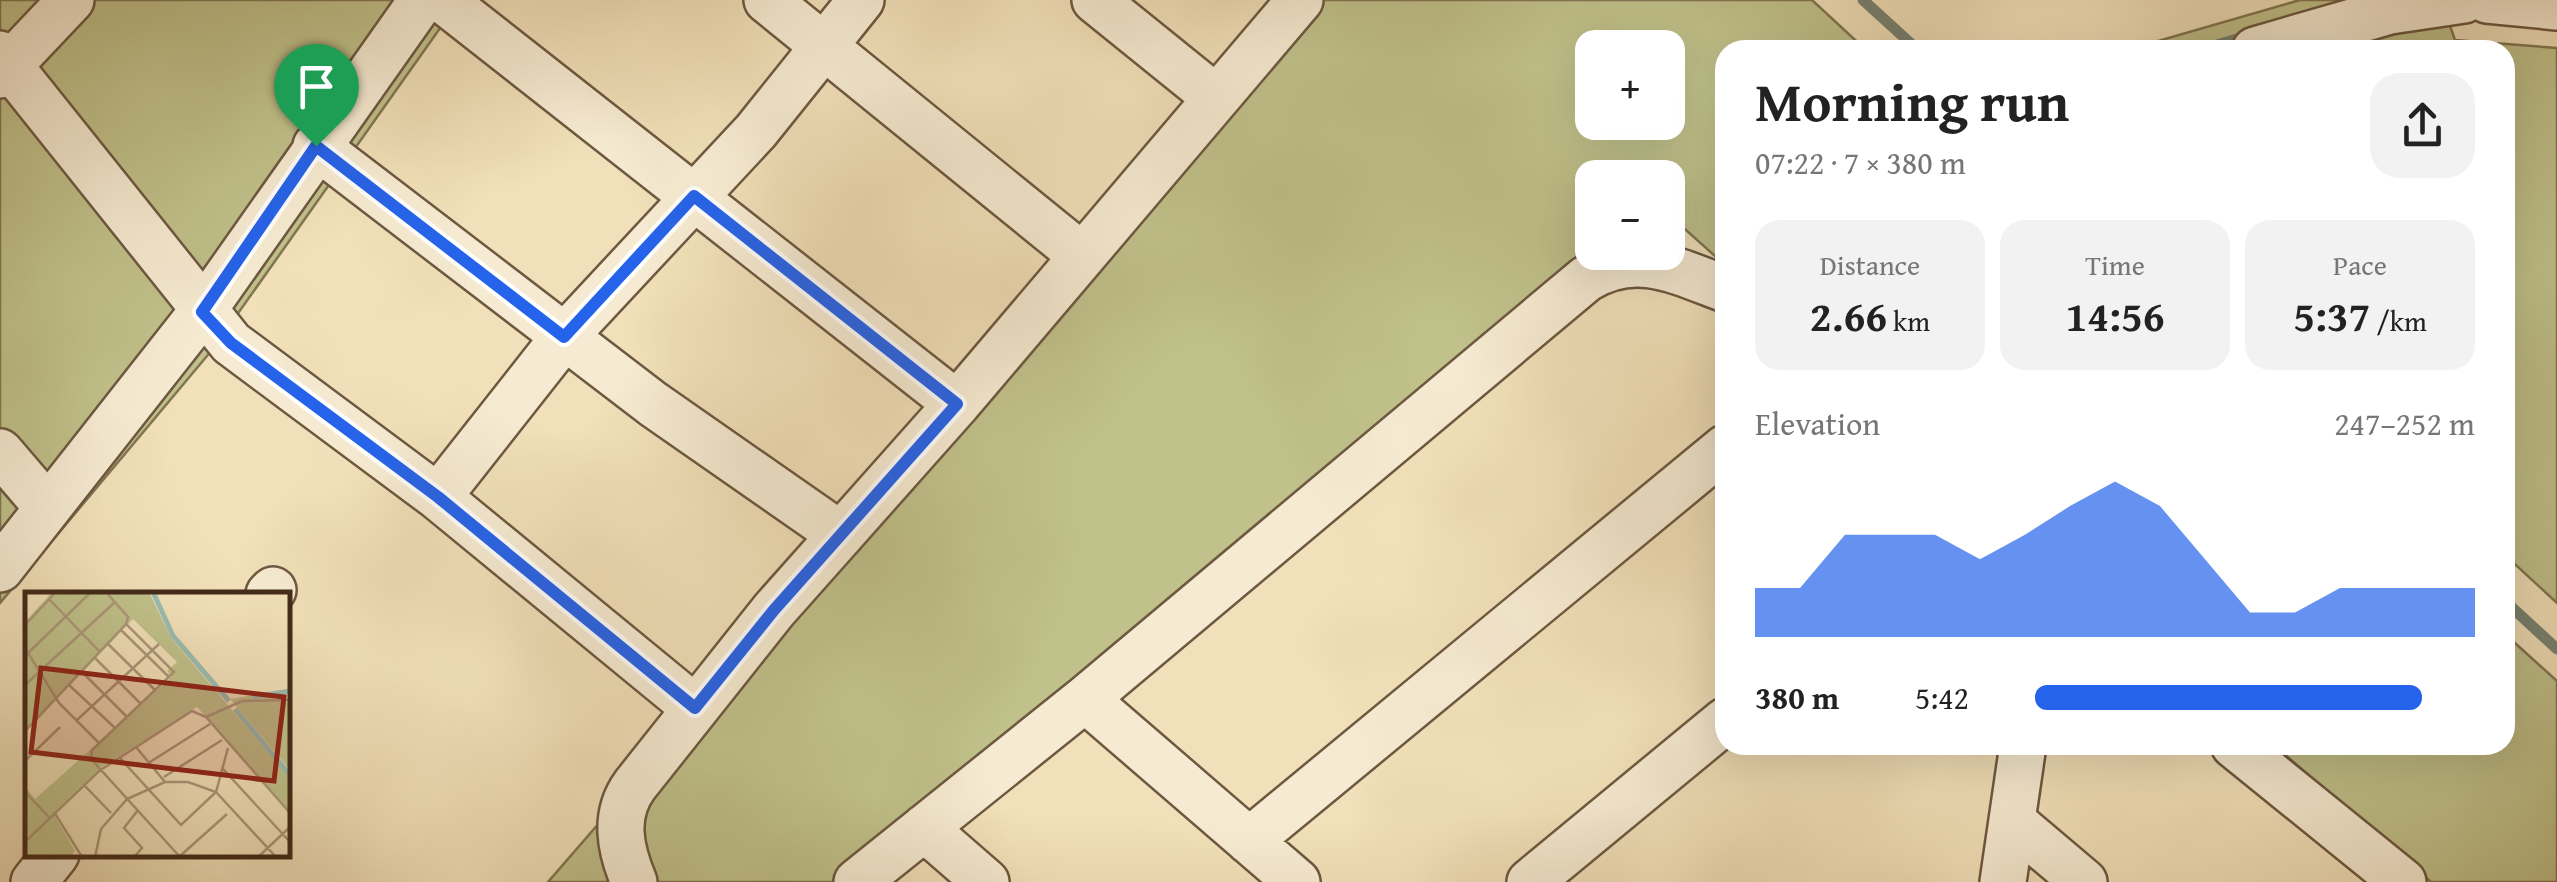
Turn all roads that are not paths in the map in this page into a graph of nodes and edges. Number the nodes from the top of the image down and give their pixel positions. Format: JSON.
{"nodes":[{"id":1,"x":71,"y":0,"type":"edge"},
{"id":2,"x":422,"y":0,"type":"edge"},
{"id":3,"x":443,"y":0,"type":"edge"},
{"id":4,"x":767,"y":0,"type":"edge"},
{"id":5,"x":861,"y":0,"type":"edge"},
{"id":6,"x":1094,"y":0,"type":"edge"},
{"id":7,"x":1300,"y":0,"type":"edge"},
{"id":8,"x":2464,"y":0,"type":"edge"},
{"id":9,"x":2487,"y":0,"type":"edge"},
{"id":10,"x":2557,"y":7,"type":"edge"},
{"id":11,"x":2290,"y":40,"type":"edge"},
{"id":12,"x":824,"y":44,"type":"junction"},
{"id":13,"x":3,"y":65,"type":"edge"},
{"id":14,"x":1216,"y":97,"type":"junction"},
{"id":15,"x":316,"y":146,"type":"junction"},
{"id":16,"x":694,"y":196,"type":"junction"},
{"id":17,"x":1081,"y":255,"type":"junction"},
{"id":18,"x":1715,"y":285,"type":"edge"},
{"id":19,"x":202,"y":312,"type":"junction"},
{"id":20,"x":564,"y":337,"type":"junction"},
{"id":21,"x":957,"y":404,"type":"junction"},
{"id":22,"x":0,"y":452,"type":"edge"},
{"id":23,"x":1715,"y":456,"type":"edge"},
{"id":24,"x":438,"y":497,"type":"junction"},
{"id":25,"x":48,"y":508,"type":"junction"},
{"id":26,"x":840,"y":535,"type":"junction"},
{"id":27,"x":0,"y":569,"type":"edge"},
{"id":28,"x":1085,"y":699,"type":"junction"},
{"id":29,"x":695,"y":708,"type":"junction"},
{"id":30,"x":1715,"y":729,"type":"edge"},
{"id":31,"x":2021,"y":755,"type":"edge"},
{"id":32,"x":2246,"y":755,"type":"edge"},
{"id":33,"x":2013,"y":822,"type":"junction"},
{"id":34,"x":924,"y":828,"type":"junction"},
{"id":35,"x":1249,"y":842,"type":"junction"},
{"id":36,"x":54,"y":857,"type":"edge"},
{"id":37,"x":34,"y":882,"type":"edge"},
{"id":38,"x":634,"y":882,"type":"edge"},
{"id":39,"x":858,"y":882,"type":"edge"},
{"id":40,"x":986,"y":882,"type":"edge"},
{"id":41,"x":1297,"y":882,"type":"edge"},
{"id":42,"x":1530,"y":882,"type":"edge"},
{"id":43,"x":2003,"y":882,"type":"edge"},
{"id":44,"x":2084,"y":882,"type":"edge"},
{"id":45,"x":2403,"y":882,"type":"edge"}],
"edges":[{"from":1,"to":13,"type":"street"},
{"from":2,"to":15,"type":"street"},
{"from":3,"to":16,"type":"street"},
{"from":4,"to":12,"type":"street"},
{"from":5,"to":12,"type":"street"},
{"from":6,"to":14,"type":"street"},
{"from":7,"to":14,"type":"street"},
{"from":8,"to":11,"type":"street"},
{"from":9,"to":10,"type":"street"},
{"from":12,"to":16,"type":"street"},
{"from":12,"to":17,"type":"street"},
{"from":13,"to":19,"type":"street"},
{"from":14,"to":17,"type":"street"},
{"from":15,"to":19,"type":"street"},
{"from":15,"to":20,"type":"street"},
{"from":16,"to":20,"type":"street"},
{"from":16,"to":21,"type":"street"},
{"from":17,"to":21,"type":"street"},
{"from":18,"to":28,"type":"street"},
{"from":19,"to":24,"type":"street"},
{"from":19,"to":25,"type":"street"},
{"from":20,"to":24,"type":"street"},
{"from":20,"to":26,"type":"street"},
{"from":21,"to":26,"type":"street"},
{"from":22,"to":25,"type":"street"},
{"from":23,"to":35,"type":"street"},
{"from":24,"to":29,"type":"street"},
{"from":25,"to":27,"type":"street"},
{"from":26,"to":29,"type":"street"},
{"from":28,"to":34,"type":"street"},
{"from":28,"to":35,"type":"street"},
{"from":29,"to":38,"type":"street"},
{"from":30,"to":42,"type":"street"},
{"from":31,"to":33,"type":"street"},
{"from":32,"to":45,"type":"street"},
{"from":33,"to":43,"type":"street"},
{"from":33,"to":44,"type":"street"},
{"from":34,"to":39,"type":"street"},
{"from":34,"to":40,"type":"street"},
{"from":35,"to":41,"type":"street"},
{"from":36,"to":37,"type":"street"}]}
